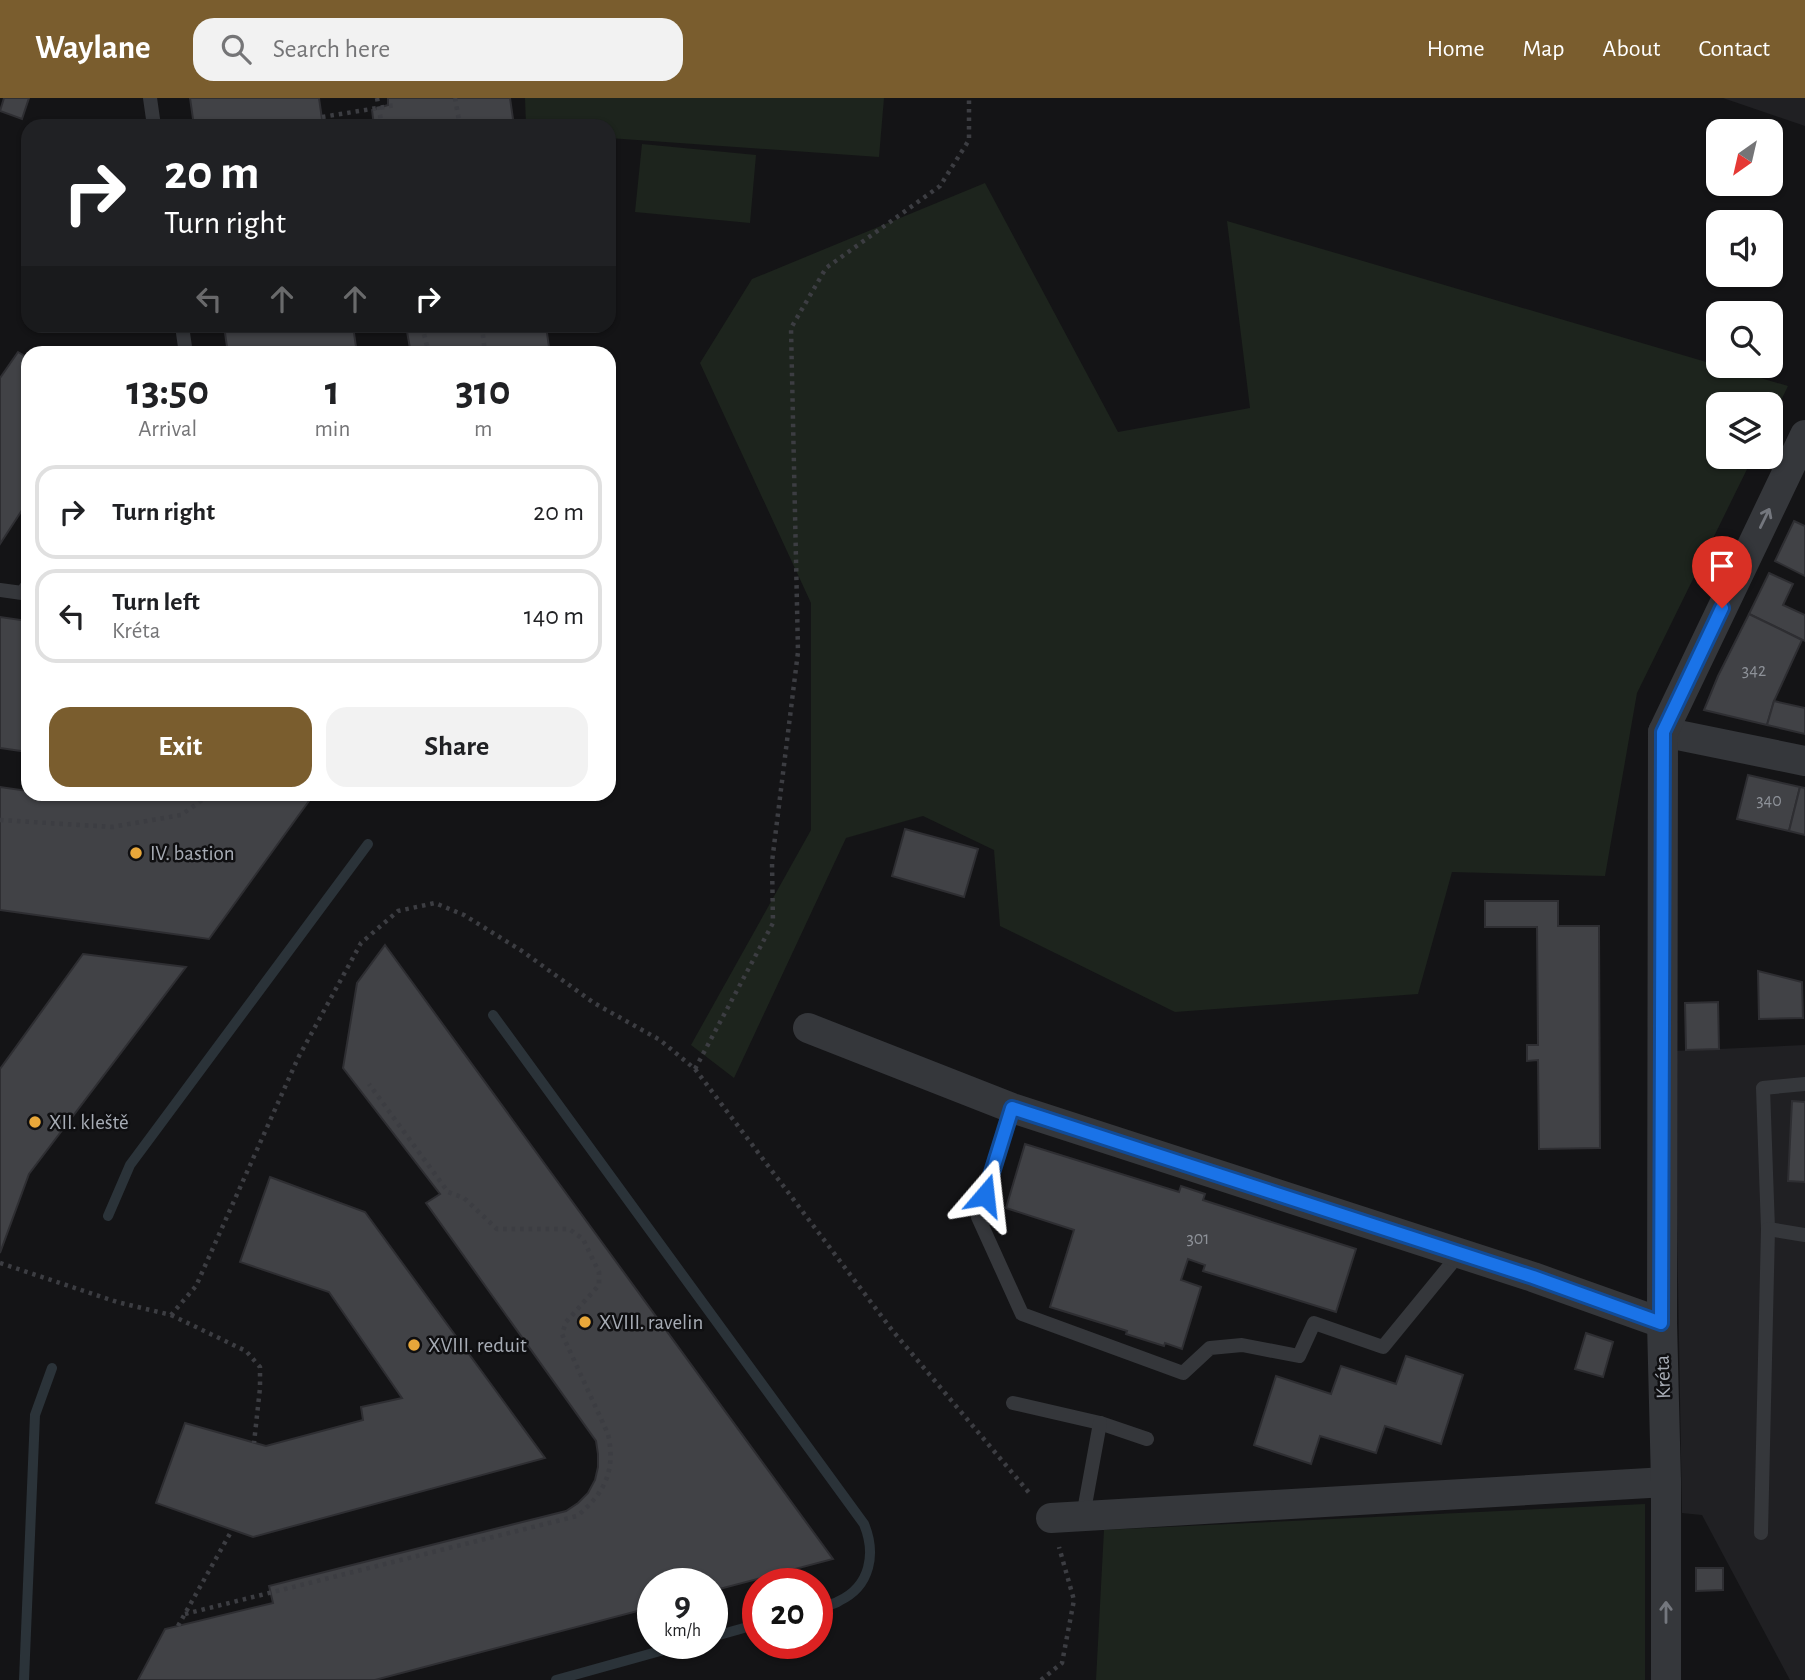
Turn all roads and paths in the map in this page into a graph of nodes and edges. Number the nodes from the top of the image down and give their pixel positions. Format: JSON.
{"nodes":[{"id":1,"x":150,"y":98,"type":"edge"},
{"id":2,"x":377,"y":98,"type":"edge"},
{"id":3,"x":455,"y":98,"type":"edge"},
{"id":4,"x":970,"y":98,"type":"edge"},
{"id":5,"x":396,"y":105,"type":"dead end"},
{"id":6,"x":322,"y":117,"type":"dead end"},
{"id":7,"x":153,"y":119,"type":"edge"},
{"id":8,"x":381,"y":119,"type":"edge"},
{"id":9,"x":459,"y":119,"type":"edge"},
{"id":10,"x":1805,"y":435,"type":"edge"},
{"id":11,"x":0,"y":590,"type":"edge"},
{"id":12,"x":21,"y":593,"type":"edge"},
{"id":13,"x":1663,"y":732,"type":"junction"},
{"id":14,"x":1805,"y":761,"type":"edge"},
{"id":15,"x":201,"y":801,"type":"edge"},
{"id":16,"x":0,"y":820,"type":"edge"},
{"id":17,"x":808,"y":1028,"type":"dead end"},
{"id":18,"x":695,"y":1069,"type":"junction"},
{"id":19,"x":369,"y":1084,"type":"dead end"},
{"id":20,"x":1805,"y":1084,"type":"edge"},
{"id":21,"x":1012,"y":1108,"type":"junction"},
{"id":22,"x":1768,"y":1229,"type":"junction"},
{"id":23,"x":1805,"y":1235,"type":"edge"},
{"id":24,"x":1460,"y":1253,"type":"junction"},
{"id":25,"x":0,"y":1263,"type":"edge"},
{"id":26,"x":171,"y":1315,"type":"junction"},
{"id":27,"x":1661,"y":1323,"type":"junction"},
{"id":28,"x":1013,"y":1403,"type":"dead end"},
{"id":29,"x":1100,"y":1423,"type":"junction"},
{"id":30,"x":1147,"y":1438,"type":"dead end"},
{"id":31,"x":254,"y":1443,"type":"dead end"},
{"id":32,"x":1666,"y":1482,"type":"junction"},
{"id":33,"x":1083,"y":1516,"type":"junction"},
{"id":34,"x":1051,"y":1518,"type":"junction"},
{"id":35,"x":232,"y":1530,"type":"dead end"},
{"id":36,"x":1761,"y":1533,"type":"dead end"},
{"id":37,"x":185,"y":1614,"type":"junction"},
{"id":38,"x":178,"y":1626,"type":"dead end"},
{"id":39,"x":1041,"y":1680,"type":"edge"},
{"id":40,"x":1666,"y":1680,"type":"edge"}],
"edges":[{"from":1,"to":7,"type":"lane"},
{"from":2,"to":8,"type":"path"},
{"from":3,"to":9,"type":"path"},
{"from":4,"to":18,"type":"path"},
{"from":5,"to":6,"type":"path","bridge":true},
{"from":13,"to":10,"type":"street","name":"Kréta","one_way":true},
{"from":11,"to":12,"type":"lane"},
{"from":13,"to":14,"type":"street"},
{"from":13,"to":27,"type":"street","name":"Kréta"},
{"from":15,"to":16,"type":"path"},
{"from":17,"to":21,"type":"street"},
{"from":18,"to":26,"type":"path"},
{"from":18,"to":34,"type":"path"},
{"from":19,"to":37,"type":"path"},
{"from":20,"to":22,"type":"lane"},
{"from":21,"to":24,"type":"street"},
{"from":21,"to":24,"type":"lane"},
{"from":22,"to":23,"type":"lane"},
{"from":22,"to":36,"type":"lane"},
{"from":24,"to":27,"type":"street"},
{"from":25,"to":26,"type":"path"},
{"from":26,"to":31,"type":"path"},
{"from":27,"to":32,"type":"street","name":"Kréta"},
{"from":28,"to":29,"type":"lane"},
{"from":29,"to":30,"type":"lane"},
{"from":29,"to":33,"type":"lane"},
{"from":32,"to":33,"type":"street"},
{"from":40,"to":32,"type":"street","name":"Kréta","one_way":true},
{"from":33,"to":34,"type":"street"},
{"from":34,"to":39,"type":"path"},
{"from":35,"to":37,"type":"path"},
{"from":37,"to":38,"type":"path"}]}
